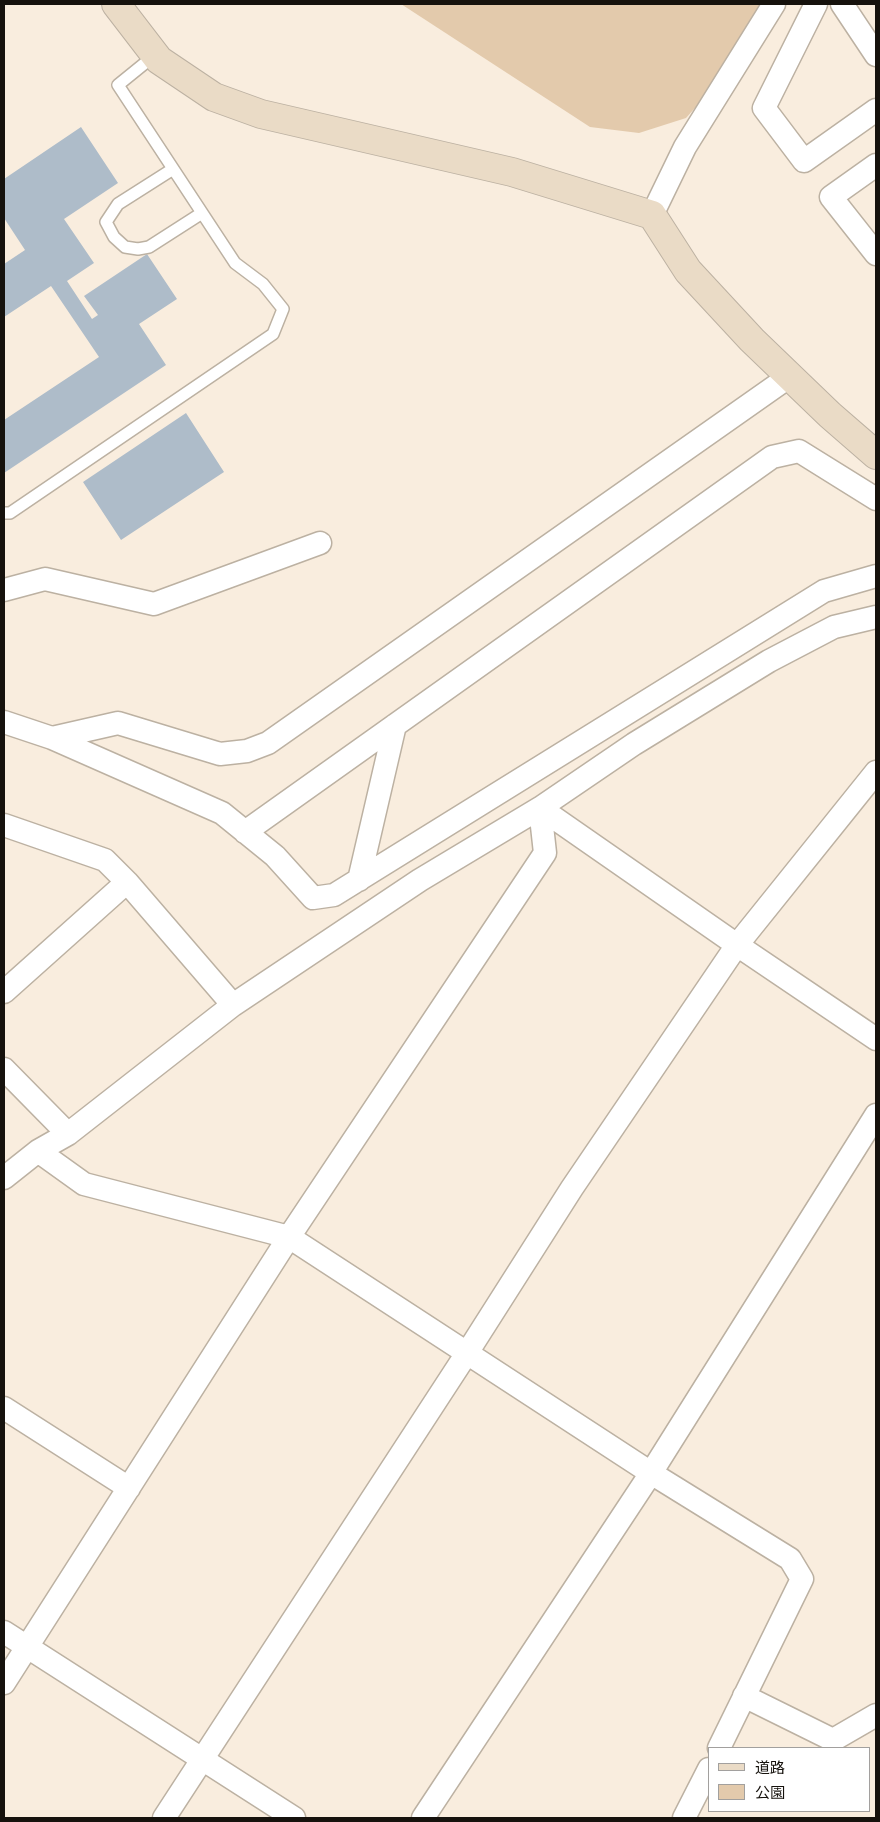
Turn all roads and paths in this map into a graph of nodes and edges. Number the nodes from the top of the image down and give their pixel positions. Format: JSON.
{"nodes":[{"id":1,"x":116,"y":4,"type":"edge"},
{"id":2,"x":774,"y":4,"type":"edge"},
{"id":3,"x":816,"y":4,"type":"edge"},
{"id":4,"x":842,"y":4,"type":"edge"},
{"id":5,"x":155,"y":55,"type":"junction"},
{"id":6,"x":876,"y":56,"type":"edge"},
{"id":7,"x":876,"y":110,"type":"edge"},
{"id":8,"x":876,"y":165,"type":"edge"},
{"id":9,"x":173,"y":169,"type":"junction"},
{"id":10,"x":202,"y":213,"type":"junction"},
{"id":11,"x":652,"y":215,"type":"junction"},
{"id":12,"x":876,"y":254,"type":"edge"},
{"id":13,"x":790,"y":376,"type":"junction"},
{"id":14,"x":876,"y":455,"type":"edge"},
{"id":15,"x":876,"y":499,"type":"edge"},
{"id":16,"x":4,"y":513,"type":"edge"},
{"id":17,"x":320,"y":543,"type":"dead end"},
{"id":18,"x":876,"y":576,"type":"edge"},
{"id":19,"x":4,"y":590,"type":"edge"},
{"id":20,"x":876,"y":617,"type":"edge"},
{"id":21,"x":4,"y":722,"type":"edge"},
{"id":22,"x":395,"y":725,"type":"junction"},
{"id":23,"x":52,"y":738,"type":"junction"},
{"id":24,"x":565,"y":752,"type":"junction"},
{"id":25,"x":876,"y":772,"type":"edge"},
{"id":26,"x":581,"y":780,"type":"junction"},
{"id":27,"x":540,"y":808,"type":"junction"},
{"id":28,"x":4,"y":826,"type":"edge"},
{"id":29,"x":245,"y":832,"type":"junction"},
{"id":30,"x":359,"y":880,"type":"junction"},
{"id":31,"x":127,"y":882,"type":"junction"},
{"id":32,"x":737,"y":945,"type":"junction"},
{"id":33,"x":4,"y":992,"type":"edge"},
{"id":34,"x":233,"y":1005,"type":"junction"},
{"id":35,"x":876,"y":1039,"type":"edge"},
{"id":36,"x":4,"y":1069,"type":"edge"},
{"id":37,"x":876,"y":1115,"type":"edge"},
{"id":38,"x":68,"y":1134,"type":"junction"},
{"id":39,"x":38,"y":1151,"type":"junction"},
{"id":40,"x":4,"y":1178,"type":"edge"},
{"id":41,"x":289,"y":1237,"type":"junction"},
{"id":42,"x":467,"y":1353,"type":"junction"},
{"id":43,"x":4,"y":1408,"type":"edge"},
{"id":44,"x":651,"y":1473,"type":"junction"},
{"id":45,"x":129,"y":1488,"type":"junction"},
{"id":46,"x":4,"y":1632,"type":"edge"},
{"id":47,"x":27,"y":1647,"type":"junction"},
{"id":48,"x":4,"y":1683,"type":"edge"},
{"id":49,"x":744,"y":1696,"type":"junction"},
{"id":50,"x":876,"y":1716,"type":"edge"},
{"id":51,"x":719,"y":1747,"type":"edge"},
{"id":52,"x":203,"y":1758,"type":"junction"},
{"id":53,"x":708,"y":1770,"type":"edge"},
{"id":54,"x":164,"y":1818,"type":"edge"},
{"id":55,"x":294,"y":1818,"type":"edge"},
{"id":56,"x":424,"y":1818,"type":"edge"},
{"id":57,"x":684,"y":1818,"type":"edge"}],
"edges":[{"from":1,"to":5,"type":"street"},
{"from":2,"to":11,"type":"street"},
{"from":3,"to":7,"type":"street"},
{"from":4,"to":6,"type":"street"},
{"from":5,"to":9,"type":"lane"},
{"from":5,"to":11,"type":"street"},
{"from":8,"to":12,"type":"street"},
{"from":9,"to":10,"type":"lane"},
{"from":9,"to":10,"type":"lane"},
{"from":10,"to":16,"type":"lane"},
{"from":11,"to":13,"type":"street"},
{"from":13,"to":14,"type":"street"},
{"from":13,"to":23,"type":"street"},
{"from":15,"to":22,"type":"street"},
{"from":17,"to":19,"type":"street"},
{"from":18,"to":24,"type":"street"},
{"from":20,"to":26,"type":"street"},
{"from":21,"to":23,"type":"street"},
{"from":22,"to":29,"type":"street"},
{"from":22,"to":30,"type":"street"},
{"from":23,"to":29,"type":"street"},
{"from":24,"to":26,"type":"street"},
{"from":24,"to":30,"type":"street"},
{"from":25,"to":32,"type":"street"},
{"from":26,"to":27,"type":"street"},
{"from":27,"to":32,"type":"street"},
{"from":27,"to":34,"type":"street"},
{"from":27,"to":41,"type":"street"},
{"from":28,"to":31,"type":"street"},
{"from":29,"to":30,"type":"street"},
{"from":31,"to":33,"type":"street"},
{"from":31,"to":34,"type":"street"},
{"from":32,"to":35,"type":"street"},
{"from":32,"to":42,"type":"street"},
{"from":34,"to":38,"type":"street"},
{"from":36,"to":38,"type":"street"},
{"from":37,"to":44,"type":"street"},
{"from":38,"to":39,"type":"street"},
{"from":39,"to":40,"type":"street"},
{"from":39,"to":41,"type":"street"},
{"from":41,"to":42,"type":"street"},
{"from":41,"to":45,"type":"street"},
{"from":42,"to":44,"type":"street"},
{"from":42,"to":52,"type":"street"},
{"from":43,"to":45,"type":"street"},
{"from":44,"to":49,"type":"street"},
{"from":44,"to":56,"type":"street"},
{"from":45,"to":47,"type":"street"},
{"from":46,"to":47,"type":"street"},
{"from":47,"to":48,"type":"street"},
{"from":47,"to":52,"type":"street"},
{"from":49,"to":50,"type":"street"},
{"from":49,"to":51,"type":"street"},
{"from":52,"to":54,"type":"street"},
{"from":52,"to":55,"type":"street"},
{"from":53,"to":57,"type":"street"}]}
